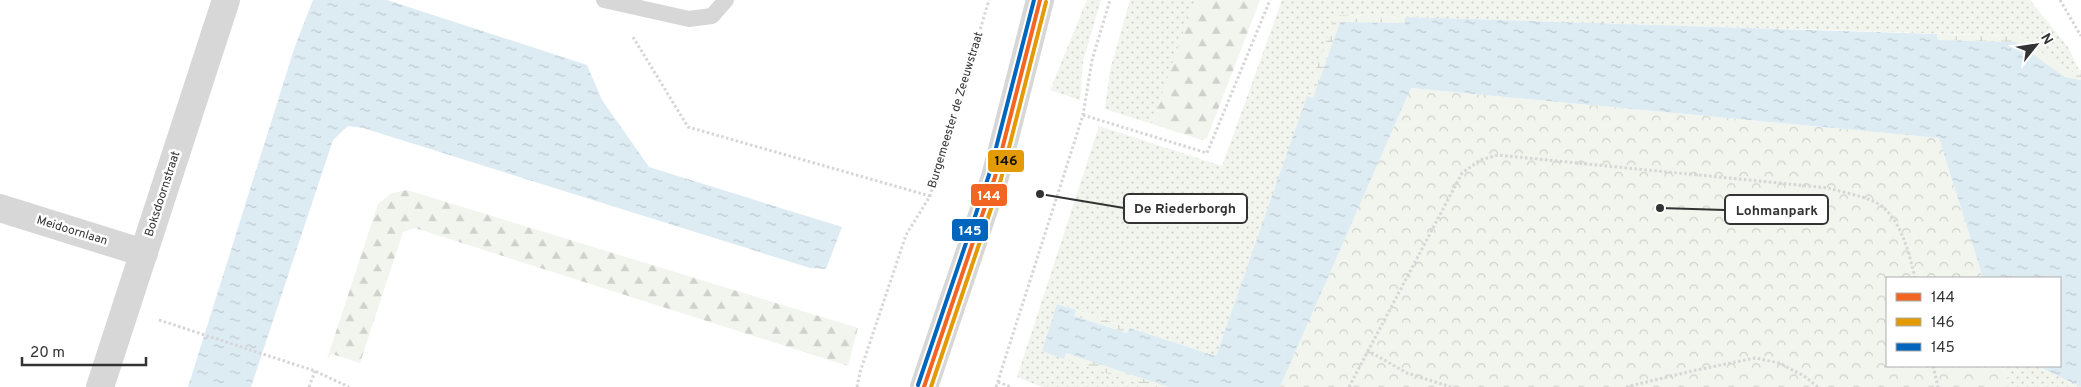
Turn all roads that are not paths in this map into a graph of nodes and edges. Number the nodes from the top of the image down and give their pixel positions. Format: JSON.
{"nodes":[{"id":1,"x":226,"y":0,"type":"edge"},
{"id":2,"x":726,"y":0,"type":"edge"},
{"id":3,"x":1040,"y":0,"type":"edge"},
{"id":4,"x":608,"y":1,"type":"edge"},
{"id":5,"x":0,"y":208,"type":"edge"},
{"id":6,"x":144,"y":253,"type":"junction"},
{"id":7,"x":100,"y":387,"type":"edge"},
{"id":8,"x":924,"y":387,"type":"edge"}],
"edges":[{"from":1,"to":6,"type":"street","name":"Boksdoornstraat"},
{"from":2,"to":4,"type":"lane"},
{"from":3,"to":8,"type":"street"},
{"from":5,"to":6,"type":"street","name":"Meidoornlaan"},
{"from":6,"to":7,"type":"street","name":"Boksdoornstraat"}]}
